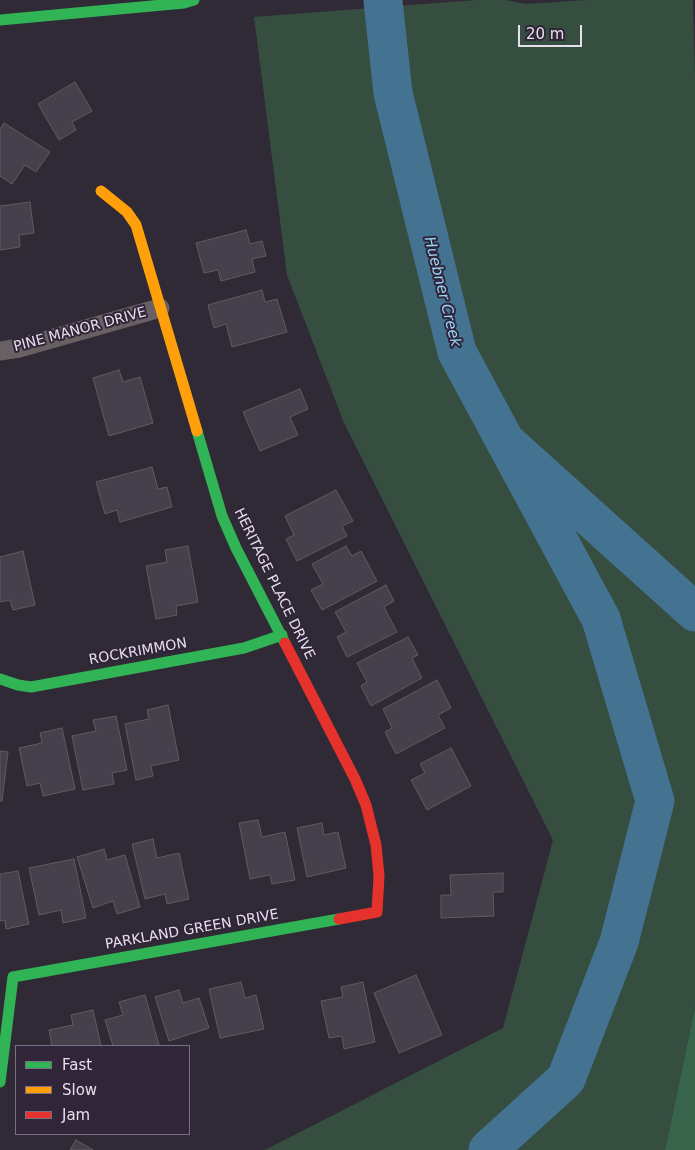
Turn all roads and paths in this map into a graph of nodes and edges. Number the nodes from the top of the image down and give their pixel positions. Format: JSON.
{"nodes":[{"id":1,"x":194,"y":0,"type":"edge"},
{"id":2,"x":0,"y":20,"type":"edge"},
{"id":3,"x":101,"y":191,"type":"dead end"},
{"id":4,"x":160,"y":308,"type":"junction"},
{"id":5,"x":0,"y":351,"type":"edge"},
{"id":6,"x":282,"y":635,"type":"junction"},
{"id":7,"x":0,"y":679,"type":"edge"},
{"id":8,"x":377,"y":912,"type":"joint"},
{"id":9,"x":0,"y":1082,"type":"edge"}],
"edges":[{"from":1,"to":2,"type":"street"},
{"from":3,"to":4,"type":"street","name":"HERITAGE PLACE DRIVE"},
{"from":4,"to":5,"type":"street","name":"PINE MANOR DRIVE"},
{"from":4,"to":6,"type":"street","name":"HERITAGE PLACE DRIVE"},
{"from":6,"to":7,"type":"street","name":"ROCKRIMMON"},
{"from":6,"to":8,"type":"street","name":"HERITAGE PLACE DRIVE"},
{"from":8,"to":9,"type":"street","name":"PARKLAND GREEN DRIVE"}]}
